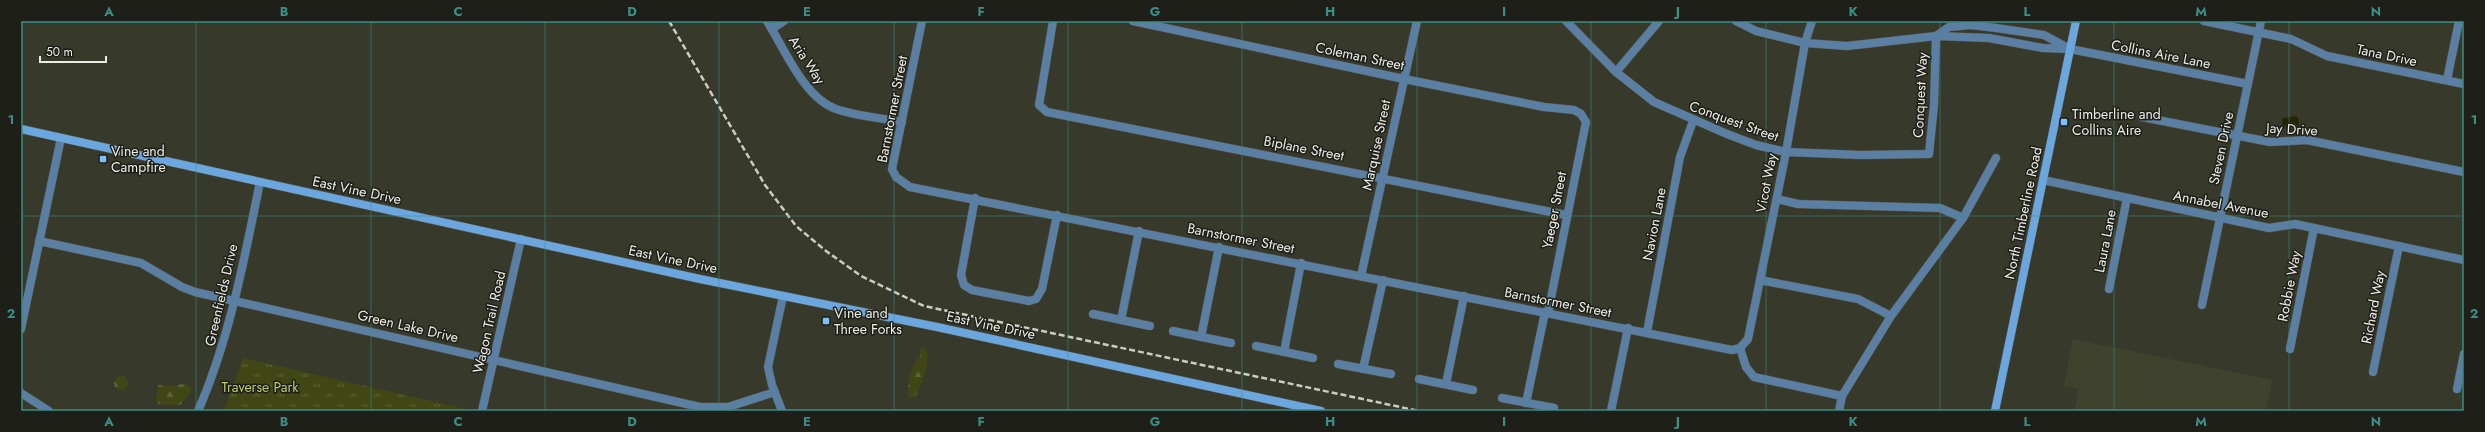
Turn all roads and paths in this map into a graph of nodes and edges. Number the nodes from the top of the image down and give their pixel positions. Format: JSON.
{"nodes":[{"id":1,"x":767,"y":21,"type":"edge"},
{"id":2,"x":784,"y":21,"type":"edge"},
{"id":3,"x":922,"y":21,"type":"edge"},
{"id":4,"x":1053,"y":21,"type":"edge"},
{"id":5,"x":1133,"y":21,"type":"edge"},
{"id":6,"x":1416,"y":21,"type":"edge"},
{"id":7,"x":1566,"y":21,"type":"edge"},
{"id":8,"x":1659,"y":21,"type":"edge"},
{"id":9,"x":1736,"y":21,"type":"edge"},
{"id":10,"x":1812,"y":21,"type":"edge"},
{"id":11,"x":2076,"y":21,"type":"edge"},
{"id":12,"x":2204,"y":21,"type":"edge"},
{"id":13,"x":2261,"y":21,"type":"edge"},
{"id":14,"x":2459,"y":21,"type":"edge"},
{"id":15,"x":1154,"y":23,"type":"edge"},
{"id":16,"x":772,"y":29,"type":"junction"},
{"id":17,"x":2258,"y":32,"type":"junction"},
{"id":18,"x":1936,"y":36,"type":"junction"},
{"id":19,"x":1805,"y":43,"type":"junction"},
{"id":20,"x":2070,"y":49,"type":"junction"},
{"id":21,"x":1616,"y":72,"type":"junction"},
{"id":22,"x":1404,"y":79,"type":"junction"},
{"id":23,"x":2447,"y":80,"type":"junction"},
{"id":24,"x":2248,"y":84,"type":"junction"},
{"id":25,"x":2464,"y":84,"type":"edge"},
{"id":26,"x":1581,"y":114,"type":"joint"},
{"id":27,"x":2142,"y":117,"type":"dead end"},
{"id":28,"x":1693,"y":121,"type":"junction"},
{"id":29,"x":902,"y":122,"type":"junction"},
{"id":30,"x":21,"y":128,"type":"edge"},
{"id":31,"x":2237,"y":136,"type":"junction"},
{"id":32,"x":61,"y":138,"type":"junction"},
{"id":33,"x":1786,"y":152,"type":"junction"},
{"id":34,"x":1929,"y":154,"type":"joint"},
{"id":35,"x":1996,"y":158,"type":"dead end"},
{"id":36,"x":2464,"y":172,"type":"edge"},
{"id":37,"x":1382,"y":177,"type":"junction"},
{"id":38,"x":2043,"y":180,"type":"junction"},
{"id":39,"x":260,"y":182,"type":"junction"},
{"id":40,"x":975,"y":198,"type":"junction"},
{"id":41,"x":2127,"y":198,"type":"junction"},
{"id":42,"x":1776,"y":199,"type":"junction"},
{"id":43,"x":1057,"y":215,"type":"junction"},
{"id":44,"x":1566,"y":215,"type":"junction"},
{"id":45,"x":1963,"y":218,"type":"junction"},
{"id":46,"x":2220,"y":218,"type":"junction"},
{"id":47,"x":2314,"y":228,"type":"junction"},
{"id":48,"x":1139,"y":231,"type":"junction"},
{"id":49,"x":520,"y":240,"type":"junction"},
{"id":50,"x":40,"y":241,"type":"junction"},
{"id":51,"x":2399,"y":246,"type":"junction"},
{"id":52,"x":1219,"y":247,"type":"junction"},
{"id":53,"x":2464,"y":260,"type":"edge"},
{"id":54,"x":1301,"y":264,"type":"junction"},
{"id":55,"x":1362,"y":276,"type":"junction"},
{"id":56,"x":1383,"y":280,"type":"junction"},
{"id":57,"x":1760,"y":280,"type":"junction"},
{"id":58,"x":2109,"y":289,"type":"dead end"},
{"id":59,"x":783,"y":296,"type":"junction"},
{"id":60,"x":1464,"y":296,"type":"junction"},
{"id":61,"x":234,"y":300,"type":"junction"},
{"id":62,"x":2202,"y":305,"type":"dead end"},
{"id":63,"x":1546,"y":313,"type":"junction"},
{"id":64,"x":1093,"y":314,"type":"dead end"},
{"id":65,"x":1891,"y":316,"type":"junction"},
{"id":66,"x":1121,"y":320,"type":"junction"},
{"id":67,"x":1150,"y":326,"type":"dead end"},
{"id":68,"x":1628,"y":328,"type":"junction"},
{"id":69,"x":21,"y":329,"type":"edge"},
{"id":70,"x":1173,"y":331,"type":"dead end"},
{"id":71,"x":1647,"y":332,"type":"junction"},
{"id":72,"x":1201,"y":337,"type":"junction"},
{"id":73,"x":1231,"y":343,"type":"dead end"},
{"id":74,"x":1256,"y":346,"type":"dead end"},
{"id":75,"x":1740,"y":348,"type":"junction"},
{"id":76,"x":2290,"y":349,"type":"dead end"},
{"id":77,"x":1284,"y":352,"type":"junction"},
{"id":78,"x":2464,"y":354,"type":"edge"},
{"id":79,"x":1313,"y":358,"type":"dead end"},
{"id":80,"x":494,"y":360,"type":"junction"},
{"id":81,"x":1338,"y":364,"type":"dead end"},
{"id":82,"x":1364,"y":369,"type":"junction"},
{"id":83,"x":2373,"y":372,"type":"dead end"},
{"id":84,"x":1391,"y":374,"type":"dead end"},
{"id":85,"x":1419,"y":379,"type":"dead end"},
{"id":86,"x":1446,"y":384,"type":"junction"},
{"id":87,"x":2457,"y":389,"type":"dead end"},
{"id":88,"x":1473,"y":390,"type":"dead end"},
{"id":89,"x":775,"y":392,"type":"junction"},
{"id":90,"x":21,"y":393,"type":"edge"},
{"id":91,"x":1842,"y":396,"type":"junction"},
{"id":92,"x":1502,"y":398,"type":"dead end"},
{"id":93,"x":1526,"y":403,"type":"junction"},
{"id":94,"x":1554,"y":408,"type":"dead end"},
{"id":95,"x":49,"y":411,"type":"edge"},
{"id":96,"x":198,"y":411,"type":"edge"},
{"id":97,"x":482,"y":411,"type":"edge"},
{"id":98,"x":782,"y":411,"type":"edge"},
{"id":99,"x":1321,"y":411,"type":"edge"},
{"id":100,"x":1611,"y":411,"type":"edge"},
{"id":101,"x":1839,"y":411,"type":"edge"},
{"id":102,"x":1995,"y":411,"type":"edge"}],
"edges":[{"from":1,"to":16,"type":"street","name":"Aria Way"},
{"from":2,"to":16,"type":"street"},
{"from":3,"to":29,"type":"street","name":"Barnstormer Street"},
{"from":4,"to":37,"type":"street","name":"Biplane Street"},
{"from":5,"to":15,"type":"street","name":"Coleman Street"},
{"from":6,"to":22,"type":"street","name":"Marquise Street"},
{"from":7,"to":21,"type":"street","name":"Conquest Street"},
{"from":8,"to":21,"type":"street"},
{"from":9,"to":19,"type":"street"},
{"from":10,"to":19,"type":"street","name":"Vicot Way"},
{"from":11,"to":20,"type":"street","name":"North Timberline Road"},
{"from":12,"to":17,"type":"street"},
{"from":13,"to":17,"type":"street","name":"Steven Drive"},
{"from":14,"to":23,"type":"street"},
{"from":15,"to":22,"type":"street","name":"Coleman Street"},
{"from":16,"to":29,"type":"street","name":"Aria Way"},
{"from":17,"to":23,"type":"street","name":"Tana Drive"},
{"from":17,"to":24,"type":"street","name":"Steven Drive"},
{"from":18,"to":19,"type":"street"},
{"from":18,"to":20,"type":"street"},
{"from":18,"to":20,"type":"street"},
{"from":18,"to":34,"type":"street","name":"Conquest Way"},
{"from":19,"to":33,"type":"street","name":"Vicot Way"},
{"from":20,"to":24,"type":"street","name":"Collins Aire Lane"},
{"from":20,"to":38,"type":"street","name":"North Timberline Road"},
{"from":21,"to":28,"type":"street","name":"Conquest Street"},
{"from":22,"to":26,"type":"street","name":"Coleman Street"},
{"from":22,"to":37,"type":"street","name":"Marquise Street"},
{"from":23,"to":25,"type":"street","name":"Tana Drive"},
{"from":24,"to":31,"type":"street","name":"Steven Drive"},
{"from":26,"to":44,"type":"street","name":"Yaeger Street"},
{"from":27,"to":31,"type":"street","name":"Jay Drive"},
{"from":28,"to":33,"type":"street","name":"Conquest Street"},
{"from":28,"to":71,"type":"street","name":"Navion Lane"},
{"from":29,"to":40,"type":"street","name":"Barnstormer Street"},
{"from":30,"to":32,"type":"street","name":"East Vine Drive"},
{"from":31,"to":36,"type":"street","name":"Jay Drive"},
{"from":31,"to":46,"type":"street","name":"Steven Drive"},
{"from":32,"to":39,"type":"street","name":"East Vine Drive"},
{"from":32,"to":50,"type":"street"},
{"from":33,"to":34,"type":"street","name":"Conquest Street"},
{"from":33,"to":42,"type":"street","name":"Vicot Way"},
{"from":35,"to":45,"type":"street"},
{"from":37,"to":44,"type":"street","name":"Biplane Street"},
{"from":37,"to":55,"type":"street","name":"Marquise Street"},
{"from":38,"to":41,"type":"street","name":"Annabel Avenue"},
{"from":38,"to":102,"type":"street","name":"North Timberline Road"},
{"from":39,"to":49,"type":"street","name":"East Vine Drive"},
{"from":39,"to":61,"type":"street","name":"Greenfields Drive"},
{"from":40,"to":43,"type":"street","name":"Barnstormer Street"},
{"from":40,"to":43,"type":"street"},
{"from":41,"to":46,"type":"street","name":"Annabel Avenue"},
{"from":41,"to":58,"type":"street","name":"Laura Lane"},
{"from":42,"to":45,"type":"street"},
{"from":42,"to":57,"type":"street","name":"Vicot Way"},
{"from":43,"to":48,"type":"street","name":"Barnstormer Street"},
{"from":44,"to":63,"type":"street","name":"Yaeger Street"},
{"from":45,"to":65,"type":"street"},
{"from":46,"to":47,"type":"street","name":"Annabel Avenue"},
{"from":46,"to":62,"type":"street","name":"Steven Drive"},
{"from":47,"to":51,"type":"street","name":"Annabel Avenue"},
{"from":47,"to":76,"type":"street","name":"Robbie Way"},
{"from":48,"to":52,"type":"street","name":"Barnstormer Street"},
{"from":48,"to":66,"type":"street"},
{"from":49,"to":59,"type":"street","name":"East Vine Drive"},
{"from":49,"to":80,"type":"street","name":"Wagon Trail Road"},
{"from":50,"to":61,"type":"street","name":"Green Lake Drive"},
{"from":50,"to":69,"type":"street"},
{"from":51,"to":53,"type":"street","name":"Annabel Avenue"},
{"from":51,"to":83,"type":"street","name":"Richard Way"},
{"from":52,"to":54,"type":"street","name":"Barnstormer Street"},
{"from":52,"to":72,"type":"street"},
{"from":54,"to":55,"type":"street","name":"Barnstormer Street"},
{"from":54,"to":77,"type":"street"},
{"from":55,"to":56,"type":"street","name":"Barnstormer Street"},
{"from":56,"to":60,"type":"street","name":"Barnstormer Street"},
{"from":56,"to":82,"type":"street"},
{"from":57,"to":65,"type":"street"},
{"from":57,"to":75,"type":"street","name":"Vicot Way"},
{"from":59,"to":89,"type":"street"},
{"from":59,"to":99,"type":"street","name":"East Vine Drive"},
{"from":60,"to":63,"type":"street","name":"Barnstormer Street"},
{"from":60,"to":86,"type":"street"},
{"from":61,"to":80,"type":"street","name":"Green Lake Drive"},
{"from":61,"to":96,"type":"street","name":"Greenfields Drive"},
{"from":63,"to":68,"type":"street","name":"Barnstormer Street"},
{"from":63,"to":93,"type":"street","name":"Yaeger Street"},
{"from":64,"to":66,"type":"street"},
{"from":65,"to":91,"type":"street"},
{"from":66,"to":67,"type":"street"},
{"from":68,"to":71,"type":"street","name":"Barnstormer Street"},
{"from":68,"to":100,"type":"street"},
{"from":70,"to":72,"type":"street"},
{"from":71,"to":75,"type":"street","name":"Barnstormer Street"},
{"from":72,"to":73,"type":"street"},
{"from":74,"to":77,"type":"street"},
{"from":75,"to":91,"type":"street"},
{"from":77,"to":79,"type":"street"},
{"from":78,"to":87,"type":"street"},
{"from":80,"to":89,"type":"street","name":"Green Lake Drive"},
{"from":80,"to":97,"type":"street","name":"Wagon Trail Road"},
{"from":81,"to":82,"type":"street"},
{"from":82,"to":84,"type":"street"},
{"from":85,"to":86,"type":"street"},
{"from":86,"to":88,"type":"street"},
{"from":89,"to":98,"type":"street"},
{"from":90,"to":95,"type":"street"},
{"from":91,"to":101,"type":"street"},
{"from":92,"to":93,"type":"street"},
{"from":93,"to":94,"type":"street"}]}
